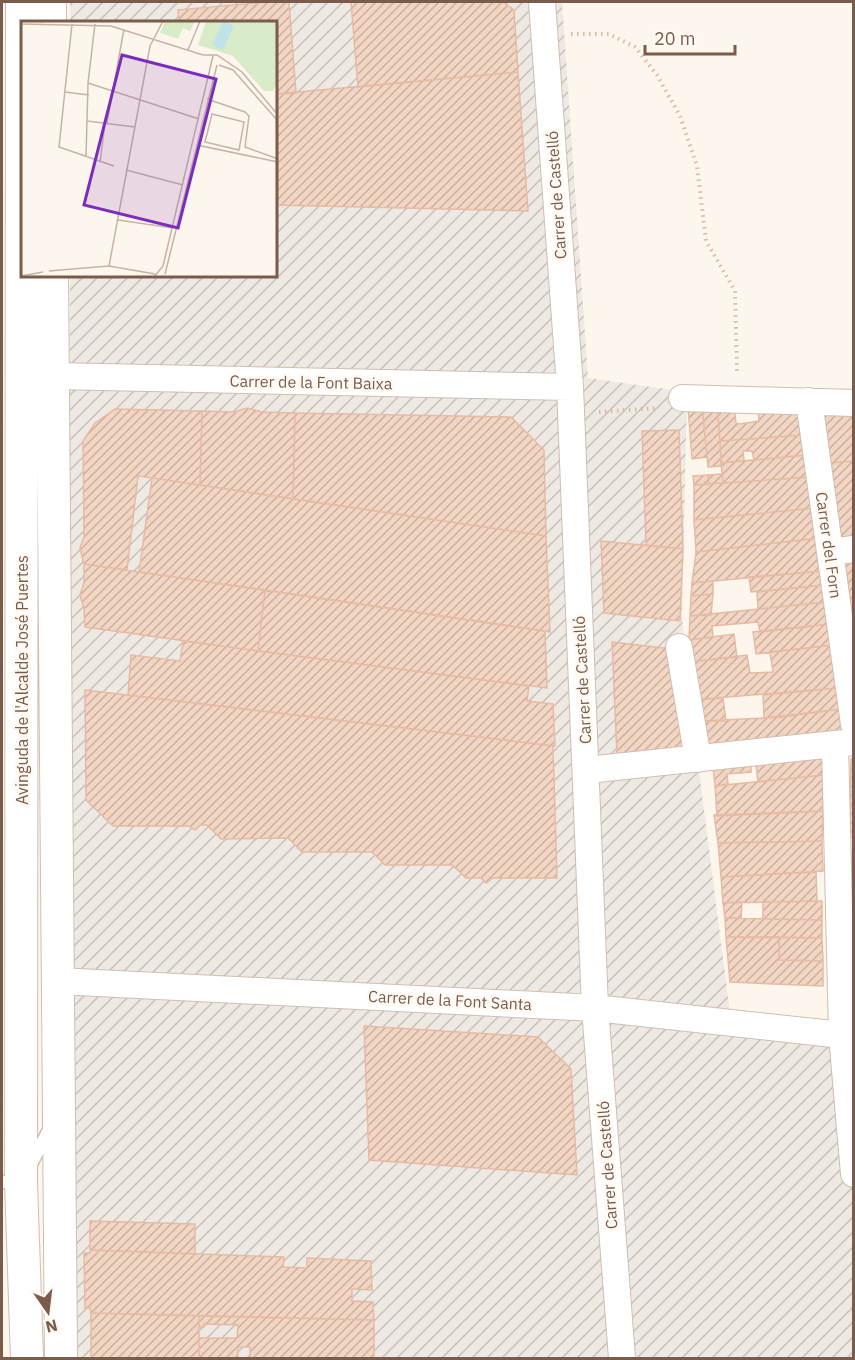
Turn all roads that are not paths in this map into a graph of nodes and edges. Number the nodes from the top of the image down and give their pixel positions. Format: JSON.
{"nodes":[{"id":1,"x":22,"y":2,"type":"edge"},
{"id":2,"x":50,"y":2,"type":"edge"},
{"id":3,"x":542,"y":2,"type":"edge"},
{"id":4,"x":22,"y":21,"type":"edge"},
{"id":5,"x":50,"y":21,"type":"edge"},
{"id":6,"x":21,"y":151,"type":"edge"},
{"id":7,"x":52,"y":278,"type":"edge"},
{"id":8,"x":53,"y":376,"type":"junction"},
{"id":9,"x":570,"y":387,"type":"junction"},
{"id":10,"x":682,"y":398,"type":"road end"},
{"id":11,"x":809,"y":401,"type":"junction"},
{"id":12,"x":854,"y":403,"type":"edge"},
{"id":13,"x":842,"y":551,"type":"edge"},
{"id":14,"x":679,"y":647,"type":"dead end"},
{"id":15,"x":854,"y":724,"type":"edge"},
{"id":16,"x":844,"y":743,"type":"edge"},
{"id":17,"x":698,"y":759,"type":"junction"},
{"id":18,"x":587,"y":770,"type":"junction"},
{"id":19,"x":58,"y":981,"type":"junction"},
{"id":20,"x":595,"y":1008,"type":"junction"},
{"id":21,"x":842,"y":1035,"type":"junction"},
{"id":22,"x":59,"y":1108,"type":"junction"},
{"id":23,"x":854,"y":1174,"type":"edge"},
{"id":24,"x":11,"y":1183,"type":"edge"},
{"id":25,"x":27,"y":1359,"type":"edge"},
{"id":26,"x":61,"y":1359,"type":"edge"},
{"id":27,"x":622,"y":1359,"type":"edge"}],
"edges":[{"from":1,"to":4,"type":"street","name":"Avinguda de l'Alcalde José Puertes"},
{"from":2,"to":5,"type":"street"},
{"from":3,"to":9,"type":"street","name":"Carrer de Castelló"},
{"from":6,"to":24,"type":"street","name":"Avinguda de l'Alcalde José Puertes"},
{"from":7,"to":8,"type":"street","name":"Avinguda de l'Alcalde José Puertes"},
{"from":8,"to":9,"type":"street","name":"Carrer de la Font Baixa"},
{"from":8,"to":19,"type":"street","name":"Avinguda de l'Alcalde José Puertes"},
{"from":9,"to":18,"type":"street","name":"Carrer de Castelló"},
{"from":10,"to":11,"type":"street"},
{"from":11,"to":12,"type":"street"},
{"from":11,"to":13,"type":"street","name":"Carrer del Forn"},
{"from":13,"to":15,"type":"street","name":"Carrer del Forn"},
{"from":14,"to":17,"type":"street"},
{"from":16,"to":17,"type":"street"},
{"from":16,"to":21,"type":"street"},
{"from":17,"to":18,"type":"street"},
{"from":18,"to":20,"type":"street","name":"Carrer de Castelló"},
{"from":19,"to":20,"type":"street","name":"Carrer de la Font Santa"},
{"from":19,"to":22,"type":"street","name":"Avinguda de l'Alcalde José Puertes"},
{"from":20,"to":21,"type":"street","name":"Carrer de la Font Santa"},
{"from":20,"to":27,"type":"street","name":"Carrer de Castelló"},
{"from":21,"to":23,"type":"street"},
{"from":22,"to":24,"type":"lane"},
{"from":22,"to":26,"type":"street","name":"Avinguda de l'Alcalde José Puertes"},
{"from":24,"to":25,"type":"street","name":"Avinguda de l'Alcalde José Puertes"}]}
